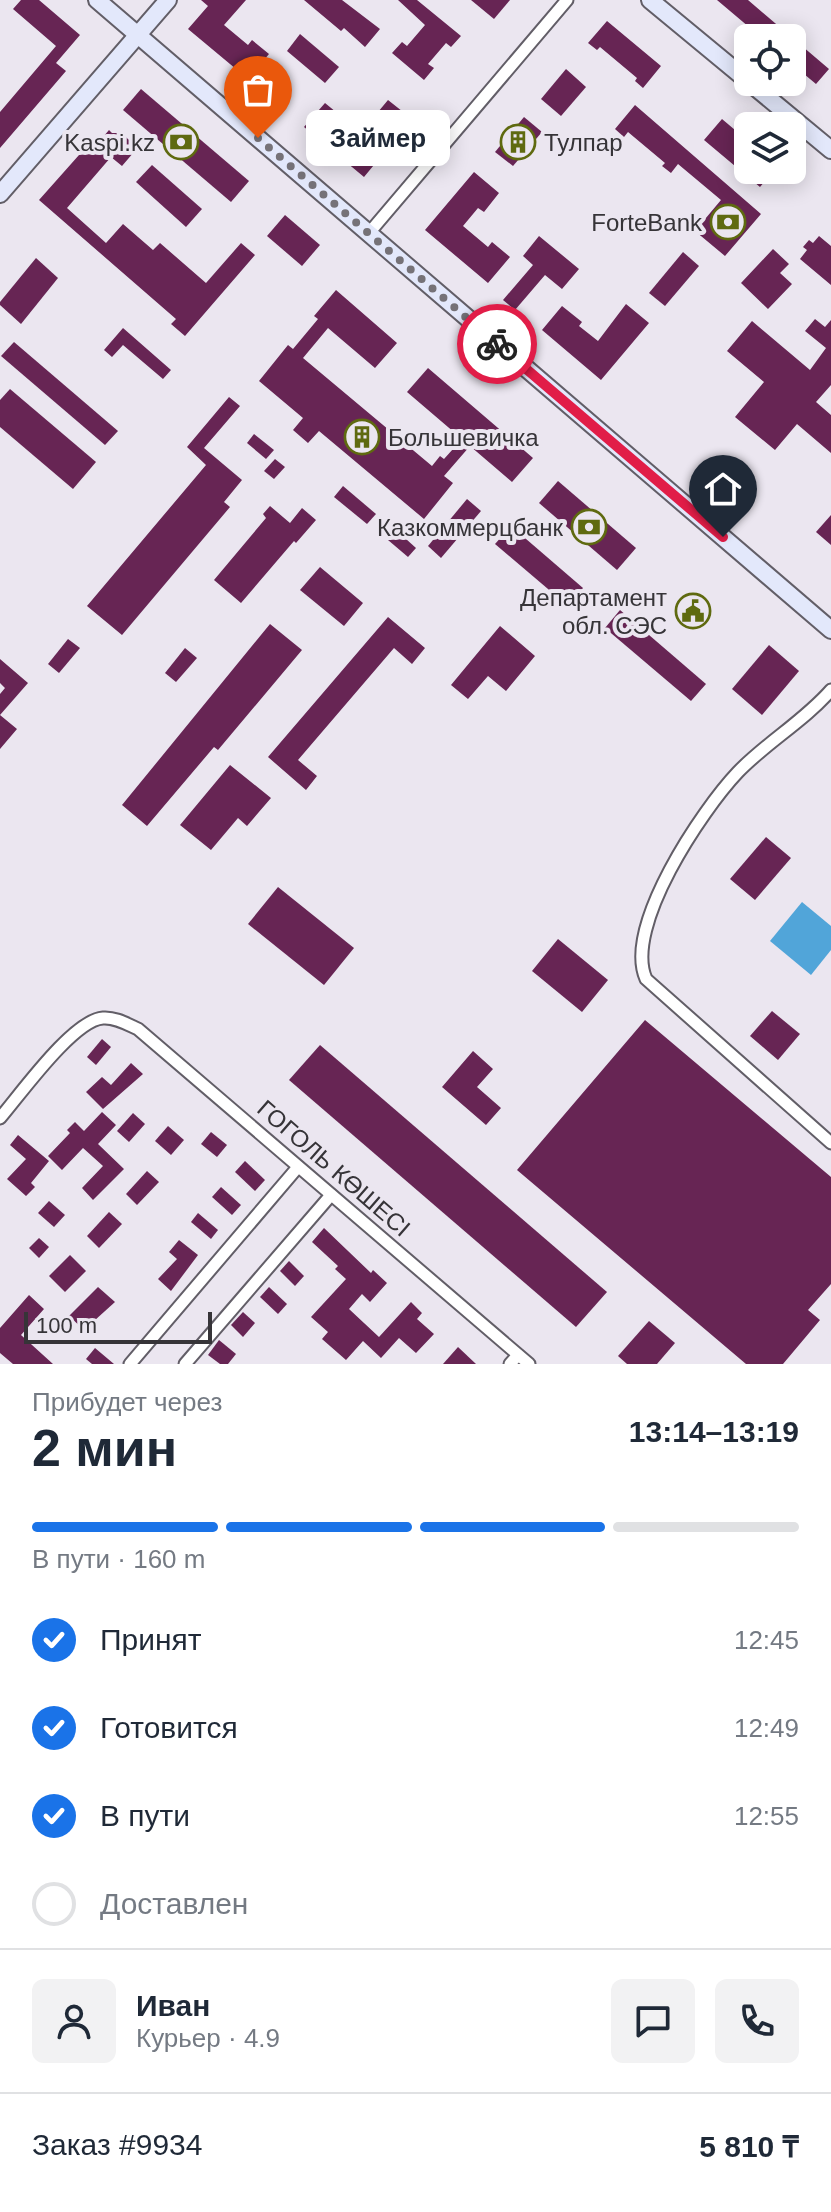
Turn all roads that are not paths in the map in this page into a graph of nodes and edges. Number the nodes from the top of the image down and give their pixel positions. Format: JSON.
{"nodes":[{"id":1,"x":97,"y":0,"type":"edge"},
{"id":2,"x":168,"y":0,"type":"edge"},
{"id":3,"x":567,"y":0,"type":"edge"},
{"id":4,"x":650,"y":0,"type":"edge"},
{"id":5,"x":138,"y":34,"type":"junction"},
{"id":6,"x":734,"y":69,"type":"edge"},
{"id":7,"x":767,"y":96,"type":"edge"},
{"id":8,"x":831,"y":150,"type":"edge"},
{"id":9,"x":0,"y":194,"type":"edge"},
{"id":10,"x":369,"y":233,"type":"junction"},
{"id":11,"x":831,"y":630,"type":"edge"},
{"id":12,"x":831,"y":690,"type":"edge"},
{"id":13,"x":0,"y":1118,"type":"edge"},
{"id":14,"x":831,"y":1143,"type":"edge"},
{"id":15,"x":298,"y":1167,"type":"junction"},
{"id":16,"x":331,"y":1195,"type":"junction"},
{"id":17,"x":514,"y":1359,"type":"edge"},
{"id":18,"x":130,"y":1364,"type":"edge"},
{"id":19,"x":185,"y":1364,"type":"edge"},
{"id":20,"x":529,"y":1364,"type":"edge"}],
"edges":[{"from":1,"to":5,"type":"main road"},
{"from":2,"to":5,"type":"main road"},
{"from":3,"to":10,"type":"street"},
{"from":4,"to":6,"type":"main road"},
{"from":5,"to":9,"type":"main road"},
{"from":5,"to":10,"type":"main road"},
{"from":7,"to":8,"type":"main road"},
{"from":10,"to":11,"type":"main road"},
{"from":12,"to":14,"type":"street"},
{"from":13,"to":15,"type":"street","name":"ГОГОЛЬ КӨШЕСІ"},
{"from":15,"to":16,"type":"street","name":"ГОГОЛЬ КӨШЕСІ"},
{"from":15,"to":18,"type":"street"},
{"from":16,"to":17,"type":"street","name":"ГОГОЛЬ КӨШЕСІ"},
{"from":16,"to":19,"type":"street"},
{"from":17,"to":20,"type":"street","name":"ГОГОЛЬ КӨШЕСІ"}]}
